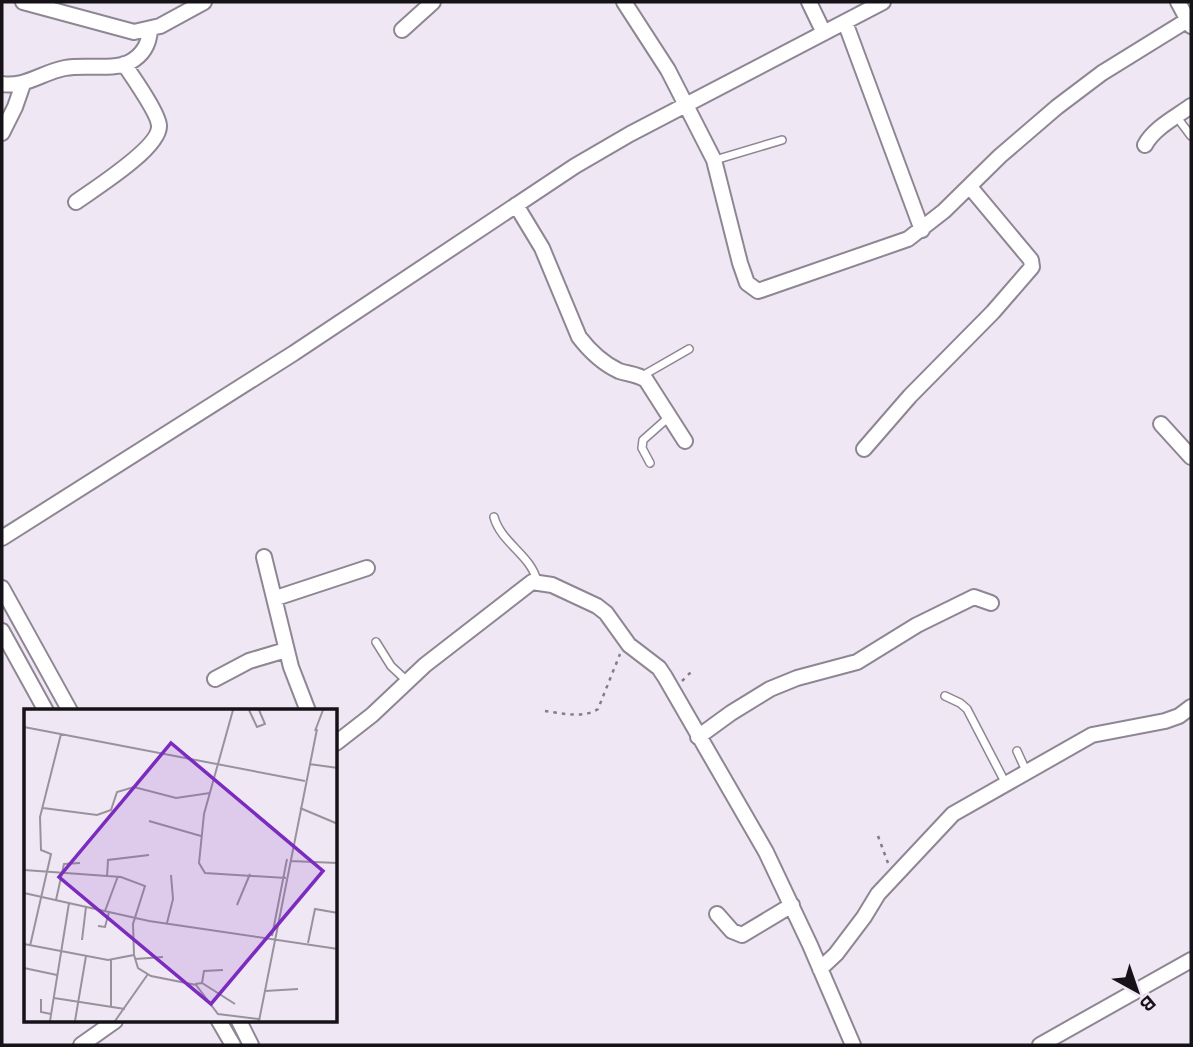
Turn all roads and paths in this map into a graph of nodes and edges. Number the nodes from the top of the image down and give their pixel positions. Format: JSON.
{"nodes":[{"id":1,"x":23,"y":2,"type":"edge"},
{"id":2,"x":204,"y":2,"type":"edge"},
{"id":3,"x":433,"y":2,"type":"edge"},
{"id":4,"x":809,"y":2,"type":"edge"},
{"id":5,"x":883,"y":2,"type":"edge"},
{"id":6,"x":1178,"y":2,"type":"edge"},
{"id":7,"x":627,"y":3,"type":"edge"},
{"id":8,"x":1190,"y":21,"type":"edge"},
{"id":9,"x":845,"y":22,"type":"junction"},
{"id":10,"x":150,"y":30,"type":"junction"},
{"id":11,"x":402,"y":30,"type":"dead end"},
{"id":12,"x":824,"y":33,"type":"junction"},
{"id":13,"x":124,"y":64,"type":"junction"},
{"id":14,"x":2,"y":84,"type":"edge"},
{"id":15,"x":23,"y":84,"type":"junction"},
{"id":16,"x":686,"y":106,"type":"junction"},
{"id":17,"x":1191,"y":106,"type":"edge"},
{"id":18,"x":1176,"y":116,"type":"junction"},
{"id":19,"x":2,"y":133,"type":"edge"},
{"id":20,"x":1191,"y":135,"type":"edge"},
{"id":21,"x":782,"y":140,"type":"dead end"},
{"id":22,"x":1145,"y":145,"type":"dead end"},
{"id":23,"x":714,"y":160,"type":"junction"},
{"id":24,"x":970,"y":187,"type":"junction"},
{"id":25,"x":76,"y":202,"type":"dead end"},
{"id":26,"x":516,"y":205,"type":"junction"},
{"id":27,"x":922,"y":230,"type":"junction"},
{"id":28,"x":689,"y":349,"type":"dead end"},
{"id":29,"x":641,"y":377,"type":"junction"},
{"id":30,"x":670,"y":417,"type":"junction"},
{"id":31,"x":1161,"y":424,"type":"dead end"},
{"id":32,"x":685,"y":441,"type":"dead end"},
{"id":33,"x":864,"y":449,"type":"dead end"},
{"id":34,"x":1191,"y":457,"type":"edge"},
{"id":35,"x":650,"y":463,"type":"dead end"},
{"id":36,"x":494,"y":517,"type":"dead end"},
{"id":37,"x":2,"y":538,"type":"edge"},
{"id":38,"x":264,"y":557,"type":"dead end"},
{"id":39,"x":367,"y":568,"type":"dead end"},
{"id":40,"x":537,"y":581,"type":"junction"},
{"id":41,"x":2,"y":588,"type":"edge"},
{"id":42,"x":276,"y":598,"type":"junction"},
{"id":43,"x":991,"y":603,"type":"dead end"},
{"id":44,"x":2,"y":631,"type":"edge"},
{"id":45,"x":627,"y":641,"type":"junction"},
{"id":46,"x":376,"y":642,"type":"dead end"},
{"id":47,"x":286,"y":650,"type":"junction"},
{"id":48,"x":215,"y":679,"type":"dead end"},
{"id":49,"x":407,"y":682,"type":"junction"},
{"id":50,"x":945,"y":696,"type":"dead end"},
{"id":51,"x":1191,"y":707,"type":"edge"},
{"id":52,"x":45,"y":709,"type":"edge"},
{"id":53,"x":68,"y":709,"type":"edge"},
{"id":54,"x":307,"y":709,"type":"edge"},
{"id":55,"x":545,"y":711,"type":"dead end"},
{"id":56,"x":698,"y":737,"type":"junction"},
{"id":57,"x":338,"y":741,"type":"edge"},
{"id":58,"x":1017,"y":751,"type":"dead end"},
{"id":59,"x":1028,"y":773,"type":"junction"},
{"id":60,"x":1006,"y":785,"type":"junction"},
{"id":61,"x":878,"y":835,"type":"dead end"},
{"id":62,"x":895,"y":874,"type":"junction"},
{"id":63,"x":792,"y":905,"type":"junction"},
{"id":64,"x":717,"y":914,"type":"dead end"},
{"id":65,"x":1191,"y":960,"type":"edge"},
{"id":66,"x":820,"y":969,"type":"junction"},
{"id":67,"x":112,"y":1023,"type":"edge"},
{"id":68,"x":220,"y":1023,"type":"edge"},
{"id":69,"x":240,"y":1023,"type":"edge"},
{"id":70,"x":81,"y":1045,"type":"edge"},
{"id":71,"x":233,"y":1045,"type":"edge"},
{"id":72,"x":251,"y":1045,"type":"edge"},
{"id":73,"x":853,"y":1045,"type":"edge"},
{"id":74,"x":1040,"y":1045,"type":"edge"}],
"edges":[{"from":1,"to":10,"type":"street"},
{"from":2,"to":10,"type":"street"},
{"from":3,"to":11,"type":"street"},
{"from":4,"to":12,"type":"street"},
{"from":5,"to":9,"type":"street"},
{"from":6,"to":8,"type":"street"},
{"from":7,"to":16,"type":"street"},
{"from":8,"to":24,"type":"street"},
{"from":9,"to":12,"type":"street"},
{"from":9,"to":27,"type":"street"},
{"from":10,"to":13,"type":"street"},
{"from":12,"to":16,"type":"street"},
{"from":13,"to":15,"type":"street"},
{"from":13,"to":25,"type":"street"},
{"from":14,"to":15,"type":"street"},
{"from":15,"to":19,"type":"street"},
{"from":16,"to":23,"type":"street"},
{"from":16,"to":26,"type":"street"},
{"from":17,"to":18,"type":"street"},
{"from":18,"to":20,"type":"lane"},
{"from":18,"to":22,"type":"street"},
{"from":21,"to":23,"type":"lane"},
{"from":23,"to":27,"type":"street"},
{"from":24,"to":27,"type":"street"},
{"from":24,"to":33,"type":"street"},
{"from":26,"to":29,"type":"street"},
{"from":26,"to":37,"type":"street"},
{"from":28,"to":29,"type":"lane"},
{"from":29,"to":30,"type":"street"},
{"from":30,"to":32,"type":"street"},
{"from":30,"to":35,"type":"lane"},
{"from":31,"to":34,"type":"street"},
{"from":36,"to":40,"type":"lane"},
{"from":38,"to":42,"type":"street"},
{"from":39,"to":42,"type":"street"},
{"from":40,"to":45,"type":"street"},
{"from":40,"to":49,"type":"street"},
{"from":41,"to":53,"type":"street"},
{"from":42,"to":47,"type":"street"},
{"from":43,"to":56,"type":"street"},
{"from":44,"to":52,"type":"street"},
{"from":45,"to":55,"type":"path"},
{"from":45,"to":56,"type":"street"},
{"from":46,"to":49,"type":"lane"},
{"from":47,"to":48,"type":"street"},
{"from":47,"to":54,"type":"street"},
{"from":49,"to":57,"type":"street"},
{"from":50,"to":60,"type":"lane"},
{"from":51,"to":59,"type":"street"},
{"from":56,"to":63,"type":"street"},
{"from":58,"to":59,"type":"lane"},
{"from":59,"to":60,"type":"street"},
{"from":60,"to":62,"type":"street"},
{"from":61,"to":62,"type":"path"},
{"from":62,"to":66,"type":"street"},
{"from":63,"to":64,"type":"street"},
{"from":63,"to":66,"type":"street"},
{"from":65,"to":74,"type":"street"},
{"from":66,"to":73,"type":"street"},
{"from":67,"to":70,"type":"street"},
{"from":68,"to":71,"type":"street"},
{"from":69,"to":72,"type":"street"}]}
